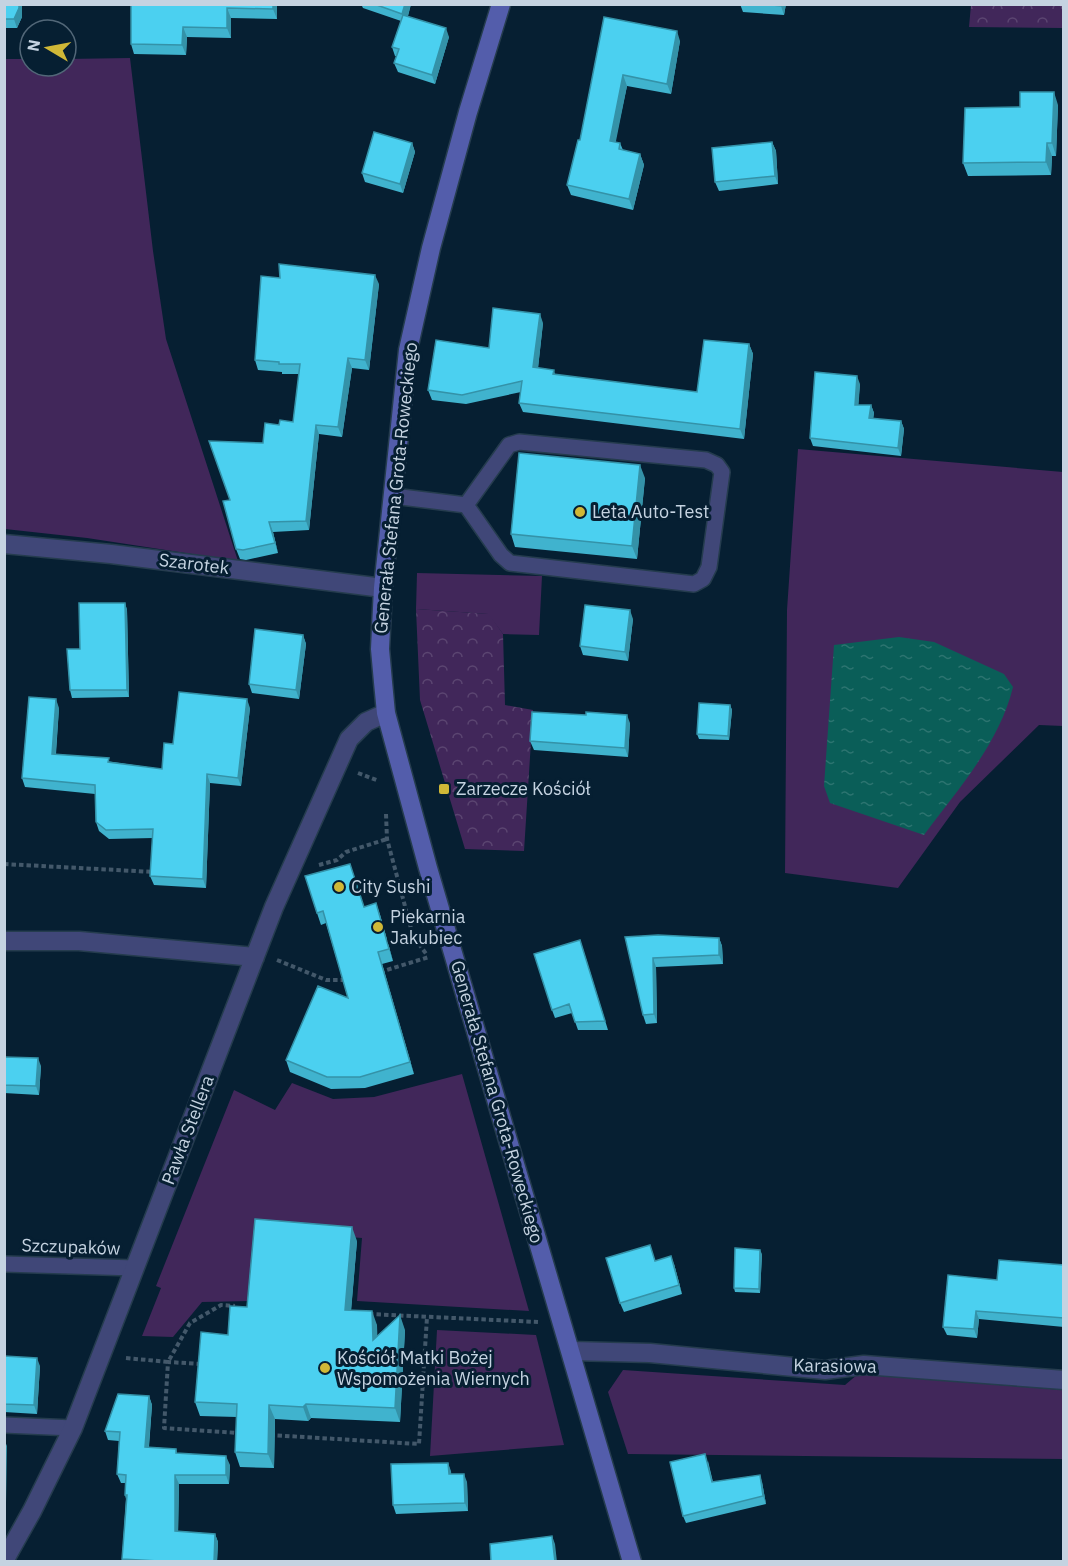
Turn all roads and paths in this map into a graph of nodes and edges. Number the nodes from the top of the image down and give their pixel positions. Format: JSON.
{"nodes":[{"id":1,"x":501,"y":4,"type":"edge"},
{"id":2,"x":393,"y":496,"type":"junction"},
{"id":3,"x":466,"y":505,"type":"junction"},
{"id":4,"x":4,"y":544,"type":"edge"},
{"id":5,"x":383,"y":588,"type":"junction"},
{"id":6,"x":386,"y":713,"type":"junction"},
{"id":7,"x":352,"y":770,"type":"dead end"},
{"id":8,"x":381,"y":782,"type":"dead end"},
{"id":9,"x":4,"y":864,"type":"edge"},
{"id":10,"x":155,"y":872,"type":"edge"},
{"id":11,"x":4,"y":941,"type":"edge"},
{"id":12,"x":255,"y":957,"type":"junction"},
{"id":13,"x":429,"y":957,"type":"dead end"},
{"id":14,"x":274,"y":958,"type":"dead end"},
{"id":15,"x":378,"y":972,"type":"edge"},
{"id":16,"x":351,"y":980,"type":"edge"},
{"id":17,"x":4,"y":1264,"type":"edge"},
{"id":18,"x":135,"y":1268,"type":"junction"},
{"id":19,"x":244,"y":1307,"type":"edge"},
{"id":20,"x":358,"y":1313,"type":"edge"},
{"id":21,"x":427,"y":1317,"type":"junction"},
{"id":22,"x":541,"y":1322,"type":"dead end"},
{"id":23,"x":571,"y":1351,"type":"junction"},
{"id":24,"x":101,"y":1356,"type":"junction"},
{"id":25,"x":168,"y":1362,"type":"junction"},
{"id":26,"x":204,"y":1364,"type":"edge"},
{"id":27,"x":1064,"y":1380,"type":"edge"},
{"id":28,"x":4,"y":1425,"type":"edge"},
{"id":29,"x":73,"y":1428,"type":"junction"},
{"id":30,"x":245,"y":1433,"type":"edge"},
{"id":31,"x":268,"y":1435,"type":"edge"},
{"id":32,"x":4,"y":1561,"type":"edge"},
{"id":33,"x":632,"y":1562,"type":"edge"}],
"edges":[{"from":1,"to":2,"type":"street","name":"Generała Stefana Grota-Roweckiego"},
{"from":2,"to":3,"type":"lane"},
{"from":2,"to":5,"type":"street","name":"Generała Stefana Grota-Roweckiego"},
{"from":3,"to":3,"type":"lane"},
{"from":4,"to":5,"type":"street","name":"Szarotek"},
{"from":5,"to":6,"type":"street","name":"Generała Stefana Grota-Roweckiego"},
{"from":6,"to":12,"type":"street","name":"Pawła Stellera"},
{"from":6,"to":23,"type":"street","name":"Generała Stefana Grota-Roweckiego"},
{"from":7,"to":8,"type":"path"},
{"from":9,"to":10,"type":"path"},
{"from":11,"to":12,"type":"street"},
{"from":12,"to":18,"type":"street","name":"Pawła Stellera"},
{"from":13,"to":15,"type":"path"},
{"from":14,"to":16,"type":"path"},
{"from":17,"to":18,"type":"lane","name":"Szczupaków"},
{"from":18,"to":24,"type":"street","name":"Pawła Stellera"},
{"from":19,"to":25,"type":"path"},
{"from":20,"to":21,"type":"path"},
{"from":21,"to":22,"type":"path"},
{"from":21,"to":31,"type":"path"},
{"from":23,"to":27,"type":"street","name":"Karasiowa"},
{"from":23,"to":33,"type":"street","name":"Generała Stefana Grota-Roweckiego"},
{"from":24,"to":25,"type":"path"},
{"from":24,"to":29,"type":"street","name":"Pawła Stellera"},
{"from":25,"to":26,"type":"path"},
{"from":25,"to":30,"type":"path"},
{"from":28,"to":29,"type":"lane"},
{"from":29,"to":32,"type":"street","name":"Pawła Stellera"}]}
